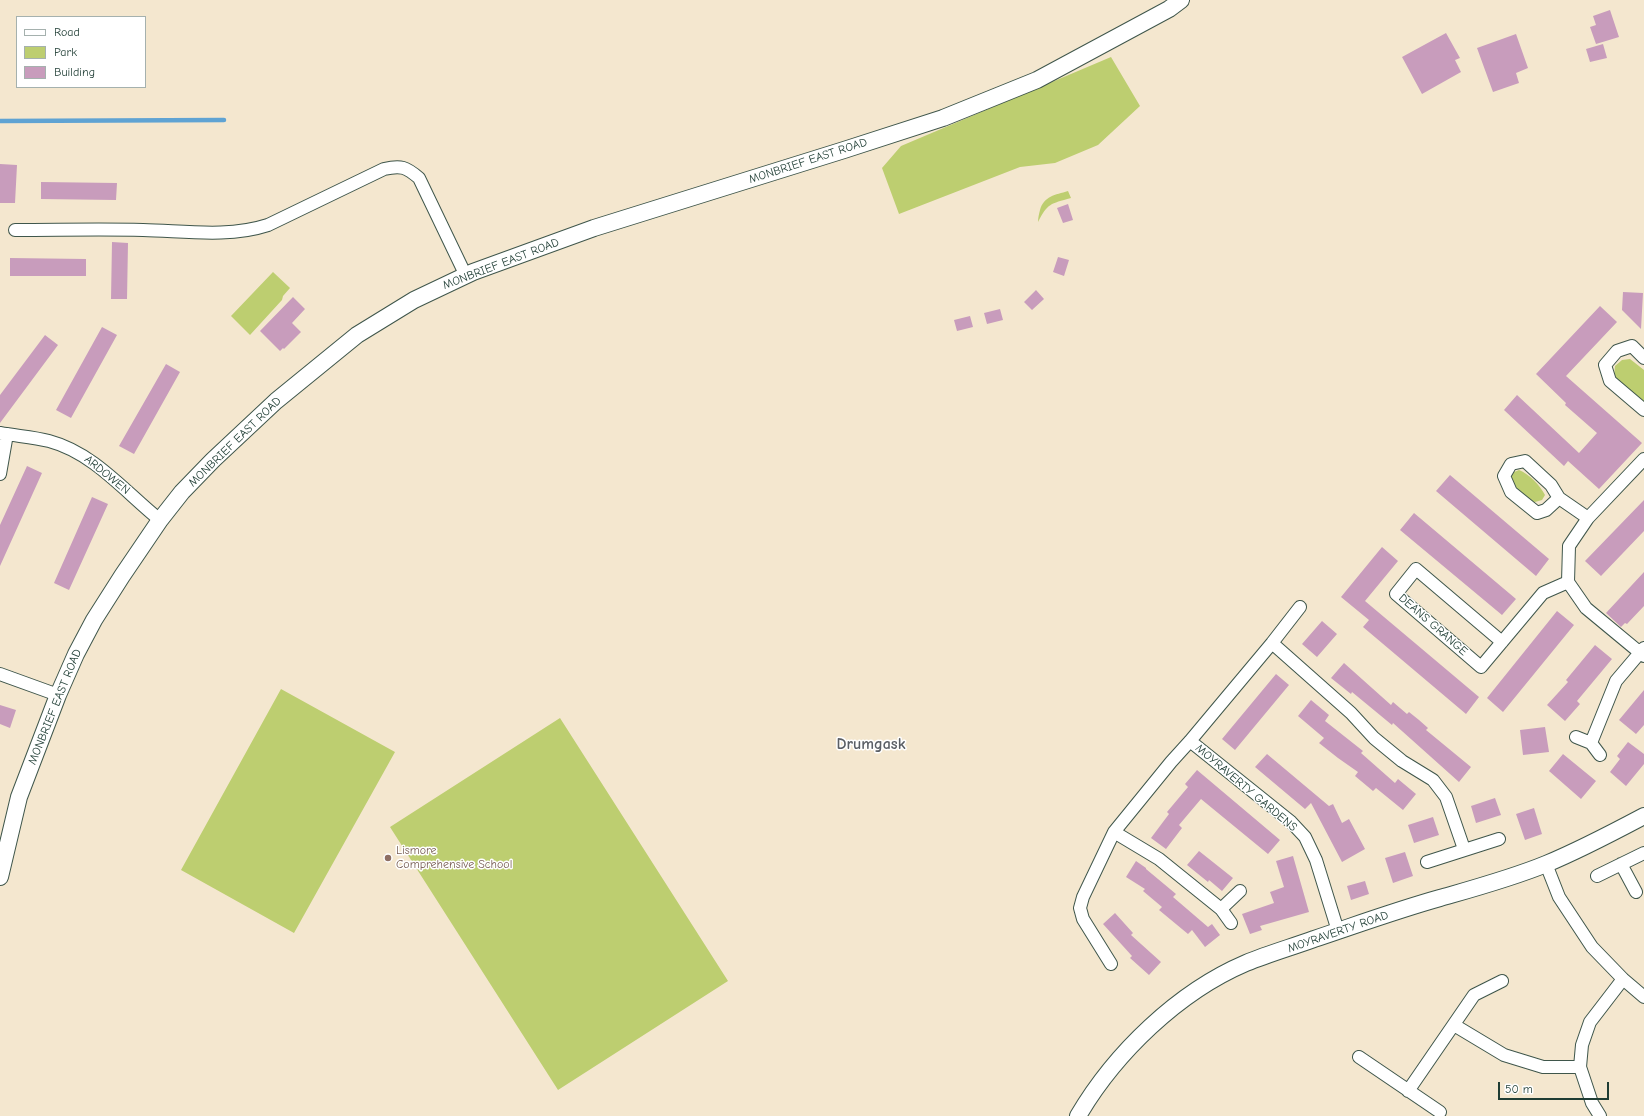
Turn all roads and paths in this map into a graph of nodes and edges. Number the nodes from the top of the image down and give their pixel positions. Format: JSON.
{"nodes":[{"id":1,"x":1181,"y":0,"type":"edge"},
{"id":2,"x":15,"y":230,"type":"dead end"},
{"id":3,"x":466,"y":276,"type":"junction"},
{"id":4,"x":1644,"y":358,"type":"edge"},
{"id":5,"x":1644,"y":410,"type":"edge"},
{"id":6,"x":4,"y":434,"type":"edge"},
{"id":7,"x":1644,"y":459,"type":"edge"},
{"id":8,"x":0,"y":474,"type":"edge"},
{"id":9,"x":1559,"y":498,"type":"junction"},
{"id":10,"x":1588,"y":518,"type":"junction"},
{"id":11,"x":160,"y":520,"type":"junction"},
{"id":12,"x":1568,"y":582,"type":"junction"},
{"id":13,"x":1300,"y":607,"type":"dead end"},
{"id":14,"x":1502,"y":642,"type":"junction"},
{"id":15,"x":1272,"y":643,"type":"junction"},
{"id":16,"x":1643,"y":652,"type":"edge"},
{"id":17,"x":0,"y":674,"type":"edge"},
{"id":18,"x":58,"y":695,"type":"junction"},
{"id":19,"x":1576,"y":737,"type":"dead end"},
{"id":20,"x":1190,"y":741,"type":"junction"},
{"id":21,"x":1591,"y":743,"type":"junction"},
{"id":22,"x":1600,"y":755,"type":"dead end"},
{"id":23,"x":1644,"y":816,"type":"edge"},
{"id":24,"x":1114,"y":832,"type":"junction"},
{"id":25,"x":1499,"y":839,"type":"dead end"},
{"id":26,"x":1464,"y":849,"type":"junction"},
{"id":27,"x":1644,"y":853,"type":"edge"},
{"id":28,"x":1427,"y":862,"type":"dead end"},
{"id":29,"x":1546,"y":864,"type":"junction"},
{"id":30,"x":1622,"y":864,"type":"junction"},
{"id":31,"x":1597,"y":876,"type":"dead end"},
{"id":32,"x":0,"y":877,"type":"edge"},
{"id":33,"x":1240,"y":891,"type":"dead end"},
{"id":34,"x":1636,"y":892,"type":"dead end"},
{"id":35,"x":1221,"y":908,"type":"junction"},
{"id":36,"x":1231,"y":923,"type":"dead end"},
{"id":37,"x":1338,"y":931,"type":"junction"},
{"id":38,"x":1111,"y":964,"type":"dead end"},
{"id":39,"x":1623,"y":979,"type":"junction"},
{"id":40,"x":1502,"y":981,"type":"dead end"},
{"id":41,"x":1644,"y":997,"type":"edge"},
{"id":42,"x":1454,"y":1025,"type":"junction"},
{"id":43,"x":1359,"y":1057,"type":"dead end"},
{"id":44,"x":1580,"y":1067,"type":"junction"},
{"id":45,"x":1408,"y":1091,"type":"junction"},
{"id":46,"x":1440,"y":1112,"type":"dead end"},
{"id":47,"x":1078,"y":1116,"type":"edge"},
{"id":48,"x":1600,"y":1116,"type":"edge"}],
"edges":[{"from":1,"to":3,"type":"street","name":"MONBRIEF EAST ROAD"},
{"from":2,"to":3,"type":"street"},
{"from":3,"to":11,"type":"street","name":"MONBRIEF EAST ROAD"},
{"from":4,"to":5,"type":"street"},
{"from":6,"to":8,"type":"street"},
{"from":6,"to":11,"type":"street","name":"ARDOWEN"},
{"from":7,"to":10,"type":"street"},
{"from":9,"to":9,"type":"street"},
{"from":9,"to":10,"type":"street"},
{"from":10,"to":12,"type":"street"},
{"from":11,"to":18,"type":"street","name":"MONBRIEF EAST ROAD"},
{"from":12,"to":14,"type":"street","name":"DEANS GRANGE"},
{"from":12,"to":16,"type":"street"},
{"from":13,"to":15,"type":"street","name":"MOYRAVERTY GARDENS"},
{"from":14,"to":14,"type":"street","name":"DEANS GRANGE"},
{"from":15,"to":20,"type":"street","name":"MOYRAVERTY GARDENS"},
{"from":15,"to":26,"type":"street"},
{"from":16,"to":21,"type":"street"},
{"from":17,"to":18,"type":"street"},
{"from":18,"to":32,"type":"street","name":"MONBRIEF EAST ROAD"},
{"from":19,"to":21,"type":"street"},
{"from":20,"to":24,"type":"street"},
{"from":20,"to":37,"type":"street","name":"MOYRAVERTY GARDENS"},
{"from":21,"to":22,"type":"street"},
{"from":23,"to":29,"type":"street","name":"MOYRAVERTY ROAD"},
{"from":24,"to":35,"type":"street"},
{"from":24,"to":38,"type":"street"},
{"from":25,"to":26,"type":"street"},
{"from":26,"to":28,"type":"street"},
{"from":27,"to":30,"type":"street"},
{"from":29,"to":37,"type":"street","name":"MOYRAVERTY ROAD"},
{"from":29,"to":39,"type":"street"},
{"from":30,"to":31,"type":"street"},
{"from":30,"to":34,"type":"street"},
{"from":33,"to":35,"type":"street"},
{"from":35,"to":36,"type":"street"},
{"from":37,"to":47,"type":"street","name":"MOYRAVERTY ROAD"},
{"from":39,"to":41,"type":"street"},
{"from":39,"to":44,"type":"street"},
{"from":40,"to":42,"type":"street"},
{"from":42,"to":44,"type":"street"},
{"from":42,"to":45,"type":"street"},
{"from":43,"to":45,"type":"street"},
{"from":44,"to":48,"type":"street"},
{"from":45,"to":46,"type":"street"}]}
